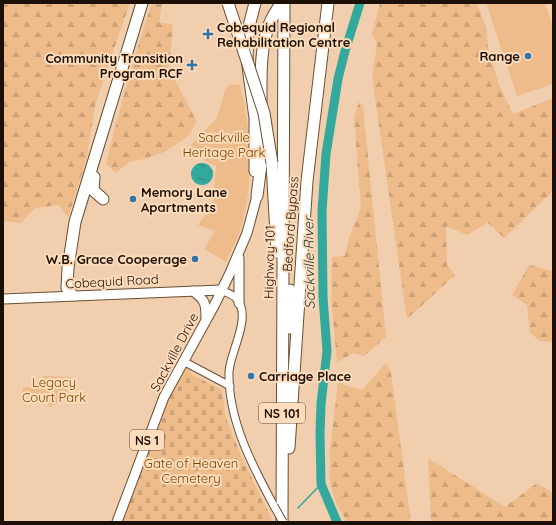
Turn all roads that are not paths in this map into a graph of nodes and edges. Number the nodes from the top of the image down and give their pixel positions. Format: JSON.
{"nodes":[{"id":1,"x":142,"y":3,"type":"edge"},
{"id":2,"x":228,"y":3,"type":"edge"},
{"id":3,"x":256,"y":3,"type":"edge"},
{"id":4,"x":282,"y":3,"type":"edge"},
{"id":5,"x":291,"y":3,"type":"edge"},
{"id":6,"x":328,"y":3,"type":"edge"},
{"id":7,"x":96,"y":156,"type":"junction"},
{"id":8,"x":257,"y":196,"type":"junction"},
{"id":9,"x":103,"y":199,"type":"dead end"},
{"id":10,"x":239,"y":255,"type":"junction"},
{"id":11,"x":221,"y":290,"type":"junction"},
{"id":12,"x":193,"y":291,"type":"junction"},
{"id":13,"x":72,"y":295,"type":"junction"},
{"id":14,"x":3,"y":299,"type":"edge"},
{"id":15,"x":239,"y":303,"type":"junction"},
{"id":16,"x":282,"y":304,"type":"junction"},
{"id":17,"x":206,"y":320,"type":"junction"},
{"id":18,"x":183,"y":361,"type":"junction"},
{"id":19,"x":230,"y":386,"type":"junction"},
{"id":20,"x":289,"y":448,"type":"junction"},
{"id":21,"x":117,"y":522,"type":"edge"},
{"id":22,"x":283,"y":522,"type":"edge"},
{"id":23,"x":289,"y":522,"type":"edge"}],
"edges":[{"from":1,"to":7,"type":"highway"},
{"from":2,"to":16,"type":"highway","name":"Bedford Bypass","bridge":true},
{"from":3,"to":8,"type":"highway"},
{"from":4,"to":8,"type":"highway"},
{"from":4,"to":16,"type":"highway","name":"Highway 101","number":"NS 101"},
{"from":5,"to":20,"type":"highway","name":"Highway 101","number":"NS 101"},
{"from":6,"to":20,"type":"highway","name":"Bedford Bypass"},
{"from":7,"to":9,"type":"highway"},
{"from":7,"to":13,"type":"highway"},
{"from":8,"to":10,"type":"main road","name":"Sackville Drive","number":"NS 1"},
{"from":10,"to":11,"type":"main road","name":"Sackville Drive","number":"NS 1"},
{"from":10,"to":15,"type":"main road"},
{"from":11,"to":12,"type":"main road","name":"Cobequid Road"},
{"from":11,"to":15,"type":"street"},
{"from":11,"to":17,"type":"main road","name":"Sackville Drive","number":"NS 1"},
{"from":12,"to":13,"type":"main road","name":"Cobequid Road"},
{"from":12,"to":17,"type":"main road"},
{"from":13,"to":14,"type":"main road","name":"Cobequid Road"},
{"from":15,"to":19,"type":"street"},
{"from":16,"to":22,"type":"highway","name":"Highway 101","number":"NS 101"},
{"from":17,"to":18,"type":"main road","name":"Sackville Drive","number":"NS 1"},
{"from":18,"to":19,"type":"street"},
{"from":18,"to":21,"type":"main road","name":"Sackville Drive","number":"NS 1"},
{"from":19,"to":22,"type":"street","bridge":true},
{"from":20,"to":23,"type":"highway","name":"Highway 101","number":"NS 101"}]}
